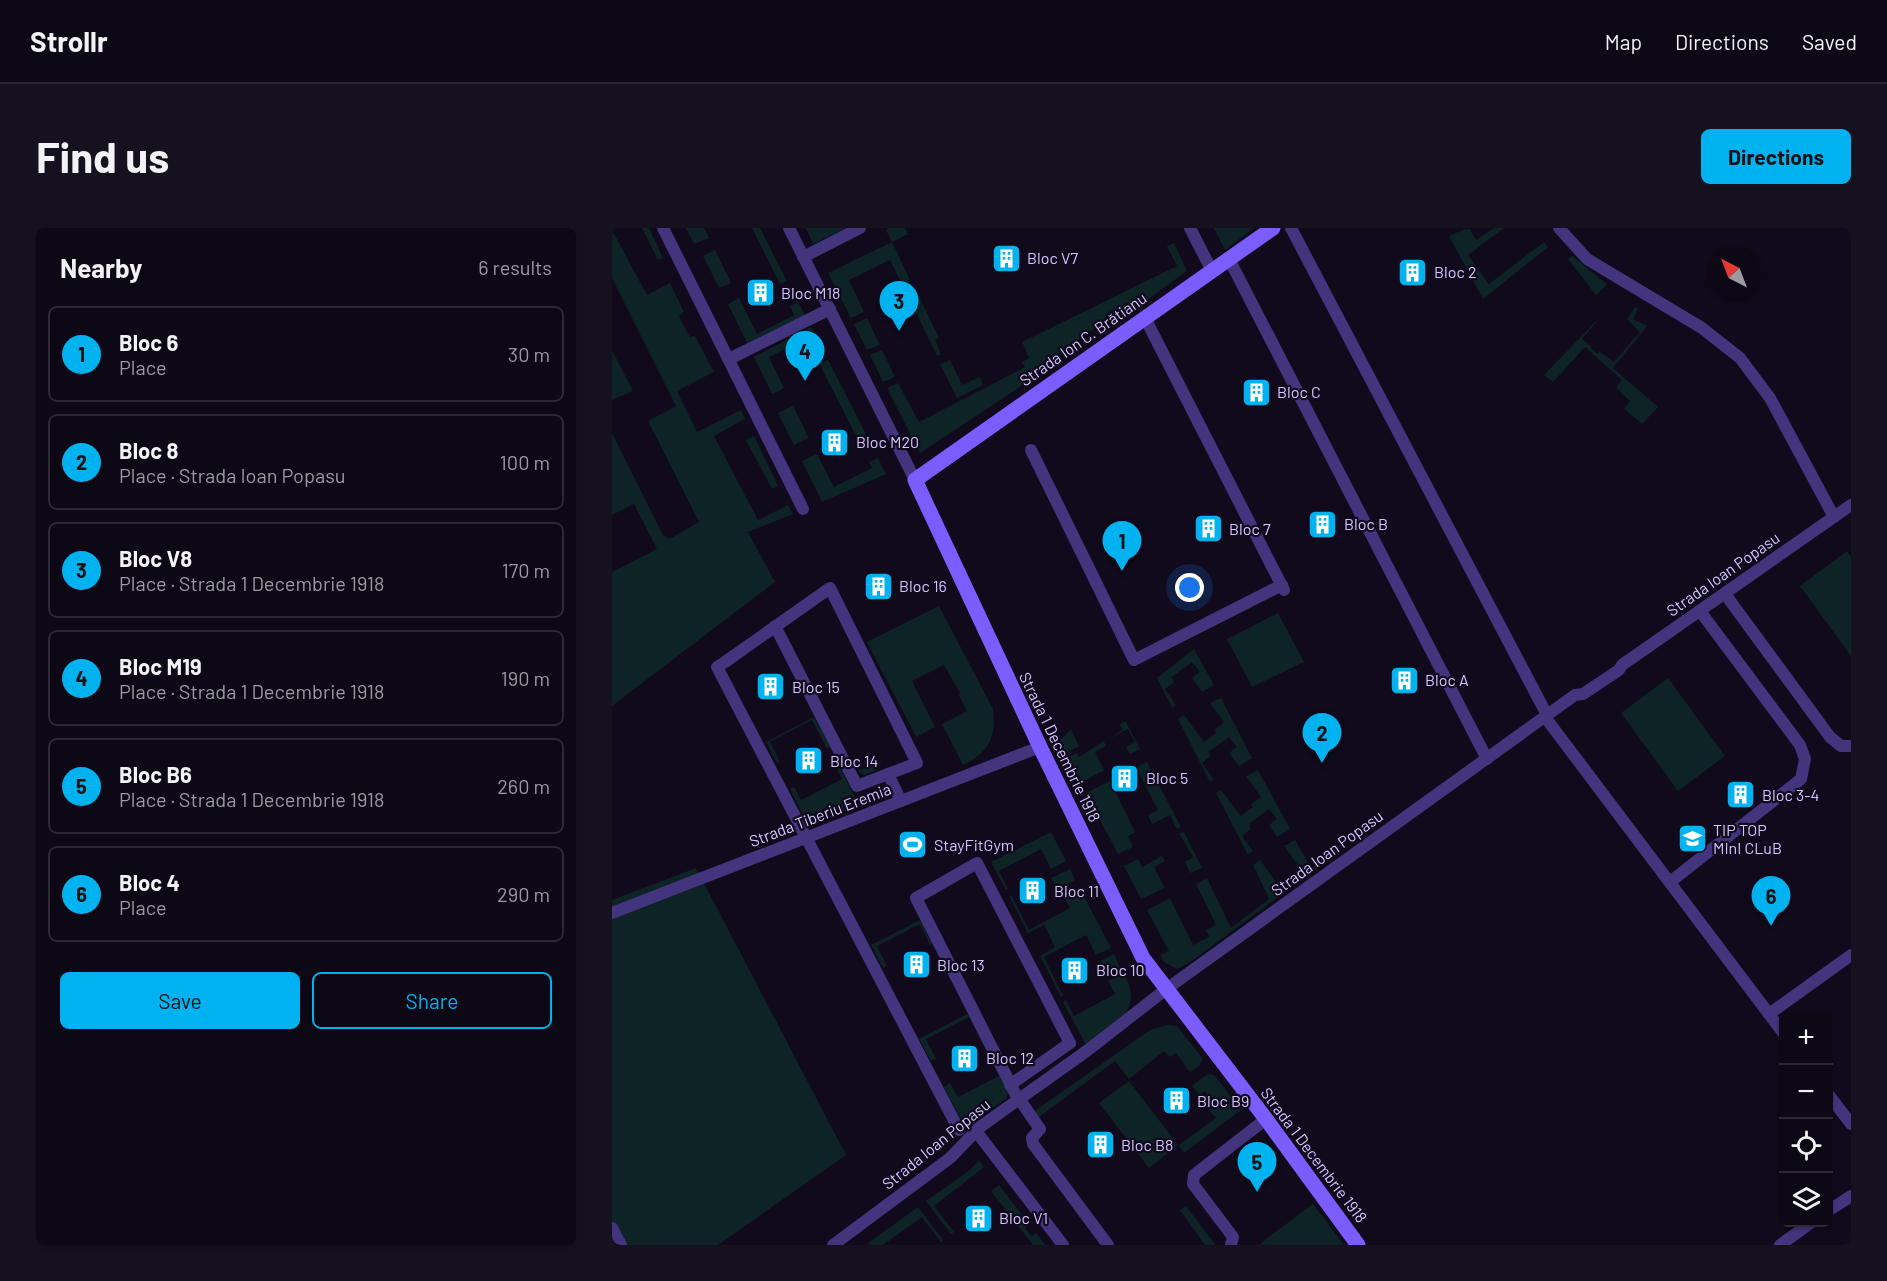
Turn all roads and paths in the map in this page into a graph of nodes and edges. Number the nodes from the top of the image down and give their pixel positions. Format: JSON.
{"nodes":[{"id":1,"x":663,"y":228,"type":"edge"},
{"id":2,"x":789,"y":228,"type":"edge"},
{"id":3,"x":860,"y":228,"type":"edge"},
{"id":4,"x":1190,"y":228,"type":"edge"},
{"id":5,"x":1273,"y":228,"type":"edge"},
{"id":6,"x":1291,"y":228,"type":"edge"},
{"id":7,"x":1559,"y":228,"type":"edge"},
{"id":8,"x":803,"y":257,"type":"junction"},
{"id":9,"x":1229,"y":259,"type":"junction"},
{"id":10,"x":1212,"y":271,"type":"junction"},
{"id":11,"x":830,"y":309,"type":"junction"},
{"id":12,"x":1145,"y":318,"type":"junction"},
{"id":13,"x":729,"y":359,"type":"junction"},
{"id":14,"x":1031,"y":450,"type":"dead end"},
{"id":15,"x":915,"y":480,"type":"junction"},
{"id":16,"x":1851,"y":505,"type":"edge"},
{"id":17,"x":803,"y":509,"type":"dead end"},
{"id":18,"x":1834,"y":517,"type":"junction"},
{"id":19,"x":1725,"y":594,"type":"junction"},
{"id":20,"x":1700,"y":611,"type":"junction"},
{"id":21,"x":775,"y":626,"type":"junction"},
{"id":22,"x":1546,"y":716,"type":"junction"},
{"id":23,"x":1851,"y":746,"type":"edge"},
{"id":24,"x":1040,"y":747,"type":"junction"},
{"id":25,"x":1487,"y":759,"type":"junction"},
{"id":26,"x":888,"y":774,"type":"junction"},
{"id":27,"x":901,"y":801,"type":"junction"},
{"id":28,"x":806,"y":838,"type":"junction"},
{"id":29,"x":1670,"y":882,"type":"junction"},
{"id":30,"x":612,"y":913,"type":"edge"},
{"id":31,"x":1851,"y":955,"type":"edge"},
{"id":32,"x":1165,"y":990,"type":"junction"},
{"id":33,"x":1768,"y":1014,"type":"junction"},
{"id":34,"x":1779,"y":1028,"type":"edge"},
{"id":35,"x":1010,"y":1085,"type":"junction"},
{"id":36,"x":1019,"y":1100,"type":"junction"},
{"id":37,"x":1833,"y":1101,"type":"edge"},
{"id":38,"x":1266,"y":1119,"type":"junction"},
{"id":39,"x":1851,"y":1124,"type":"edge"},
{"id":40,"x":959,"y":1130,"type":"dead end"},
{"id":41,"x":976,"y":1131,"type":"junction"},
{"id":42,"x":1851,"y":1196,"type":"edge"},
{"id":43,"x":1833,"y":1208,"type":"edge"},
{"id":44,"x":1805,"y":1227,"type":"edge"},
{"id":45,"x":612,"y":1228,"type":"edge"},
{"id":46,"x":851,"y":1240,"type":"edge"},
{"id":47,"x":621,"y":1245,"type":"edge"},
{"id":48,"x":833,"y":1245,"type":"edge"},
{"id":49,"x":1063,"y":1245,"type":"edge"},
{"id":50,"x":1108,"y":1245,"type":"edge"},
{"id":51,"x":1231,"y":1245,"type":"edge"},
{"id":52,"x":1358,"y":1245,"type":"edge"},
{"id":53,"x":1780,"y":1245,"type":"edge"}],
"edges":[{"from":1,"to":13,"type":"street"},
{"from":2,"to":8,"type":"street","name":"Strada 1 Decembrie 1918"},
{"from":3,"to":8,"type":"street"},
{"from":4,"to":10,"type":"street"},
{"from":5,"to":9,"type":"street","name":"Strada Ion C. Brătianu"},
{"from":6,"to":22,"type":"street"},
{"from":7,"to":18,"type":"street"},
{"from":8,"to":11,"type":"street","name":"Strada 1 Decembrie 1918"},
{"from":9,"to":10,"type":"street","name":"Strada Ion C. Brătianu"},
{"from":9,"to":25,"type":"street"},
{"from":10,"to":12,"type":"street","name":"Strada Ion C. Brătianu"},
{"from":11,"to":13,"type":"street"},
{"from":11,"to":15,"type":"street","name":"Strada 1 Decembrie 1918"},
{"from":12,"to":14,"type":"street"},
{"from":12,"to":15,"type":"street","name":"Strada Ion C. Brătianu"},
{"from":13,"to":17,"type":"street"},
{"from":15,"to":24,"type":"street","name":"Strada 1 Decembrie 1918"},
{"from":16,"to":18,"type":"street","name":"Strada Ioan Popasu"},
{"from":18,"to":19,"type":"street","name":"Strada Ioan Popasu"},
{"from":19,"to":20,"type":"street","name":"Strada Ioan Popasu"},
{"from":19,"to":23,"type":"street"},
{"from":20,"to":22,"type":"street","name":"Strada Ioan Popasu"},
{"from":20,"to":29,"type":"street"},
{"from":21,"to":26,"type":"street"},
{"from":21,"to":26,"type":"street"},
{"from":21,"to":28,"type":"street"},
{"from":22,"to":25,"type":"street","name":"Strada Ioan Popasu"},
{"from":22,"to":29,"type":"street"},
{"from":24,"to":27,"type":"street","name":"Strada Tiberiu Eremia"},
{"from":24,"to":32,"type":"street","name":"Strada 1 Decembrie 1918"},
{"from":25,"to":32,"type":"street","name":"Strada Ioan Popasu"},
{"from":26,"to":27,"type":"street"},
{"from":27,"to":28,"type":"street","name":"Strada Tiberiu Eremia"},
{"from":28,"to":30,"type":"street","name":"Strada Tiberiu Eremia"},
{"from":28,"to":40,"type":"street"},
{"from":29,"to":33,"type":"street"},
{"from":31,"to":33,"type":"street"},
{"from":32,"to":36,"type":"street","name":"Strada Ioan Popasu"},
{"from":32,"to":38,"type":"street","name":"Strada 1 Decembrie 1918"},
{"from":33,"to":34,"type":"street"},
{"from":35,"to":35,"type":"street"},
{"from":35,"to":36,"type":"street"},
{"from":36,"to":41,"type":"street","name":"Strada Ioan Popasu"},
{"from":36,"to":50,"type":"street"},
{"from":37,"to":39,"type":"street"},
{"from":38,"to":51,"type":"street"},
{"from":38,"to":52,"type":"street","name":"Strada 1 Decembrie 1918"},
{"from":41,"to":46,"type":"street","name":"Strada Ioan Popasu"},
{"from":41,"to":49,"type":"street"},
{"from":42,"to":43,"type":"street"},
{"from":44,"to":53,"type":"street"},
{"from":45,"to":47,"type":"street"},
{"from":46,"to":48,"type":"street","name":"Strada Ioan Popasu"}]}
